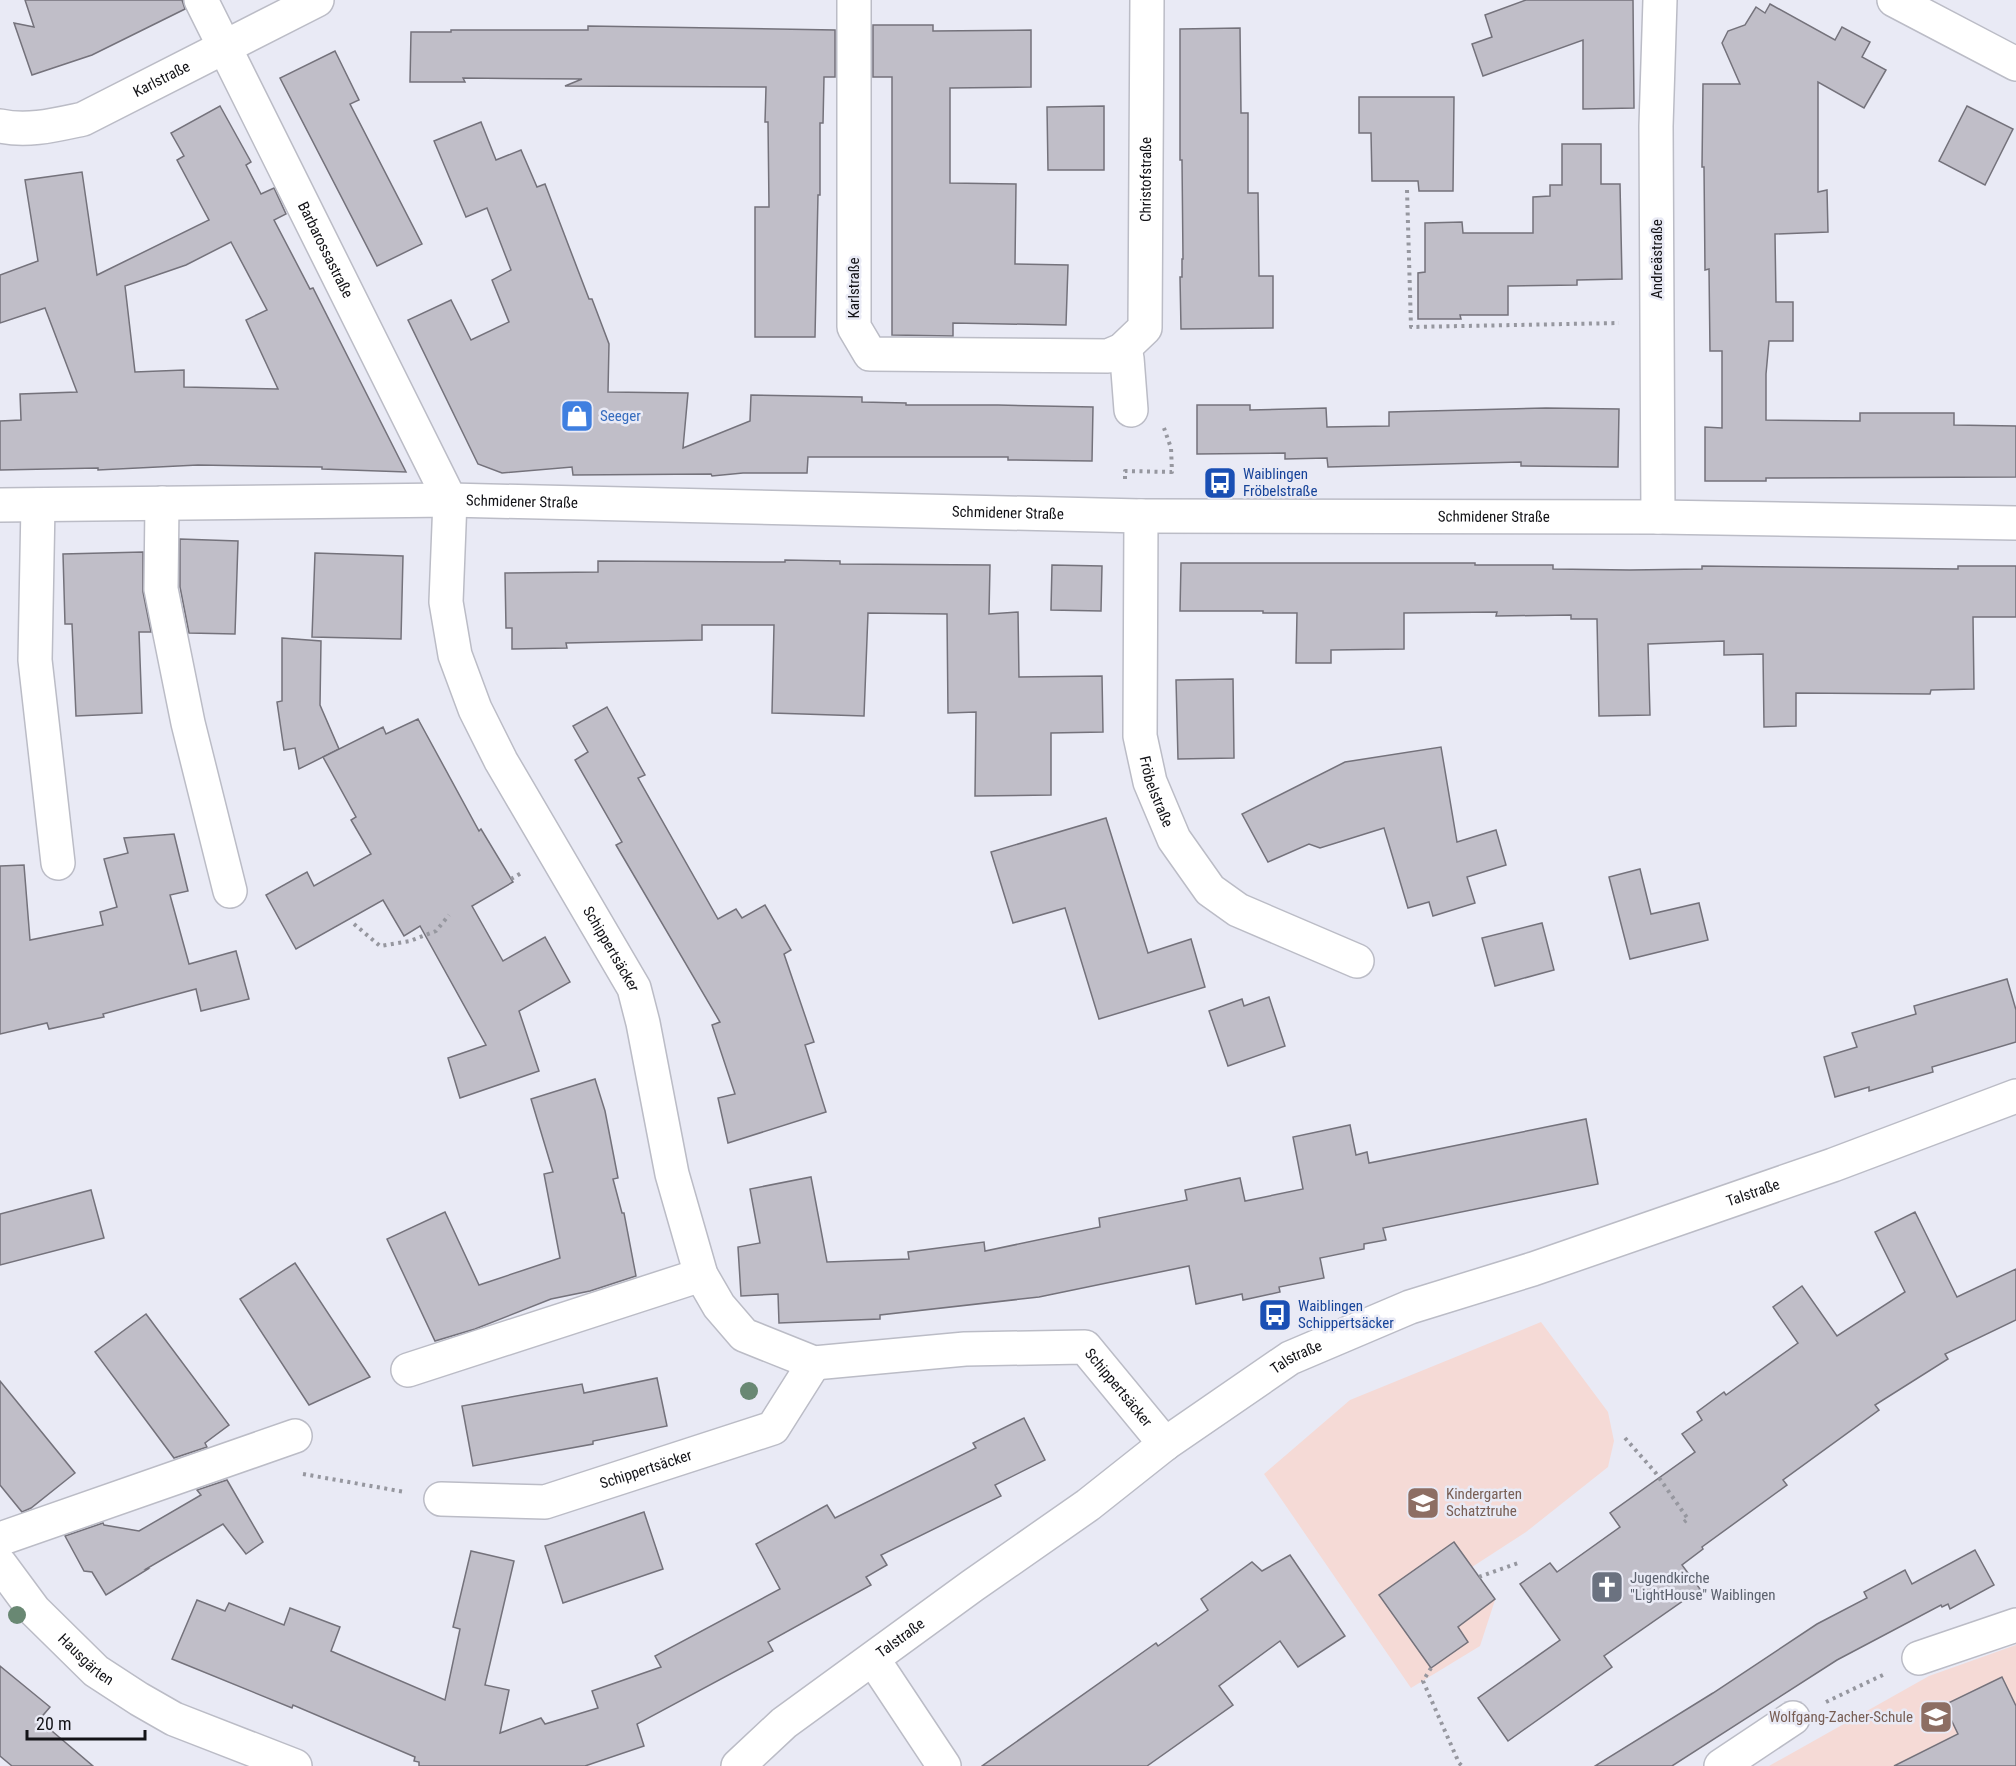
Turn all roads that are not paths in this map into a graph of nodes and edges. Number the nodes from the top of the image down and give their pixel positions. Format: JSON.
{"nodes":[{"id":1,"x":201,"y":0,"type":"edge"},
{"id":2,"x":317,"y":0,"type":"edge"},
{"id":3,"x":854,"y":0,"type":"edge"},
{"id":4,"x":1147,"y":0,"type":"edge"},
{"id":5,"x":1660,"y":0,"type":"edge"},
{"id":6,"x":1894,"y":0,"type":"edge"},
{"id":7,"x":225,"y":47,"type":"junction"},
{"id":8,"x":2016,"y":64,"type":"edge"},
{"id":9,"x":0,"y":126,"type":"edge"},
{"id":10,"x":1122,"y":350,"type":"junction"},
{"id":11,"x":1131,"y":410,"type":"dead end"},
{"id":12,"x":450,"y":500,"type":"junction"},
{"id":13,"x":162,"y":503,"type":"junction"},
{"id":14,"x":0,"y":505,"type":"edge"},
{"id":15,"x":38,"y":505,"type":"junction"},
{"id":16,"x":1141,"y":516,"type":"junction"},
{"id":17,"x":1658,"y":518,"type":"junction"},
{"id":18,"x":2016,"y":523,"type":"edge"},
{"id":19,"x":58,"y":863,"type":"dead end"},
{"id":20,"x":230,"y":891,"type":"dead end"},
{"id":21,"x":1357,"y":961,"type":"dead end"},
{"id":22,"x":2016,"y":1096,"type":"edge"},
{"id":23,"x":700,"y":1275,"type":"junction"},
{"id":24,"x":814,"y":1363,"type":"junction"},
{"id":25,"x":408,"y":1370,"type":"dead end"},
{"id":26,"x":295,"y":1436,"type":"dead end"},
{"id":27,"x":1165,"y":1444,"type":"junction"},
{"id":28,"x":441,"y":1499,"type":"road end"},
{"id":29,"x":0,"y":1539,"type":"edge"},
{"id":30,"x":0,"y":1564,"type":"edge"},
{"id":31,"x":2016,"y":1625,"type":"edge"},
{"id":32,"x":1919,"y":1658,"type":"dead end"},
{"id":33,"x":873,"y":1659,"type":"junction"},
{"id":34,"x":1793,"y":1718,"type":"road end"},
{"id":35,"x":295,"y":1766,"type":"edge"},
{"id":36,"x":738,"y":1766,"type":"edge"},
{"id":37,"x":944,"y":1766,"type":"edge"},
{"id":38,"x":1721,"y":1766,"type":"edge"}],
"edges":[{"from":1,"to":7,"type":"street","name":"Barbarossastraße"},
{"from":2,"to":7,"type":"street","name":"Karlstraße"},
{"from":3,"to":10,"type":"street","name":"Karlstraße"},
{"from":4,"to":10,"type":"street","name":"Christofstraße"},
{"from":5,"to":17,"type":"street","name":"Andreästraße"},
{"from":6,"to":8,"type":"street"},
{"from":7,"to":9,"type":"street","name":"Karlstraße"},
{"from":7,"to":12,"type":"street","name":"Barbarossastraße"},
{"from":10,"to":11,"type":"street"},
{"from":12,"to":13,"type":"street","name":"Schmidener Straße"},
{"from":12,"to":16,"type":"street","name":"Schmidener Straße"},
{"from":12,"to":23,"type":"street","name":"Schippertsäcker"},
{"from":13,"to":15,"type":"street","name":"Schmidener Straße"},
{"from":13,"to":20,"type":"street"},
{"from":14,"to":15,"type":"street","name":"Schmidener Straße"},
{"from":15,"to":19,"type":"street"},
{"from":16,"to":17,"type":"street","name":"Schmidener Straße"},
{"from":16,"to":21,"type":"street","name":"Fröbelstraße"},
{"from":17,"to":18,"type":"street","name":"Schmidener Straße"},
{"from":22,"to":27,"type":"street","name":"Talstraße"},
{"from":23,"to":24,"type":"street","name":"Schippertsäcker"},
{"from":23,"to":25,"type":"street"},
{"from":24,"to":27,"type":"street","name":"Schippertsäcker"},
{"from":24,"to":28,"type":"street","name":"Schippertsäcker"},
{"from":26,"to":29,"type":"street"},
{"from":27,"to":33,"type":"street","name":"Talstraße"},
{"from":30,"to":35,"type":"street","name":"Hausgärten"},
{"from":31,"to":32,"type":"street"},
{"from":33,"to":36,"type":"street","name":"Talstraße"},
{"from":33,"to":37,"type":"street"},
{"from":34,"to":38,"type":"street"}]}
